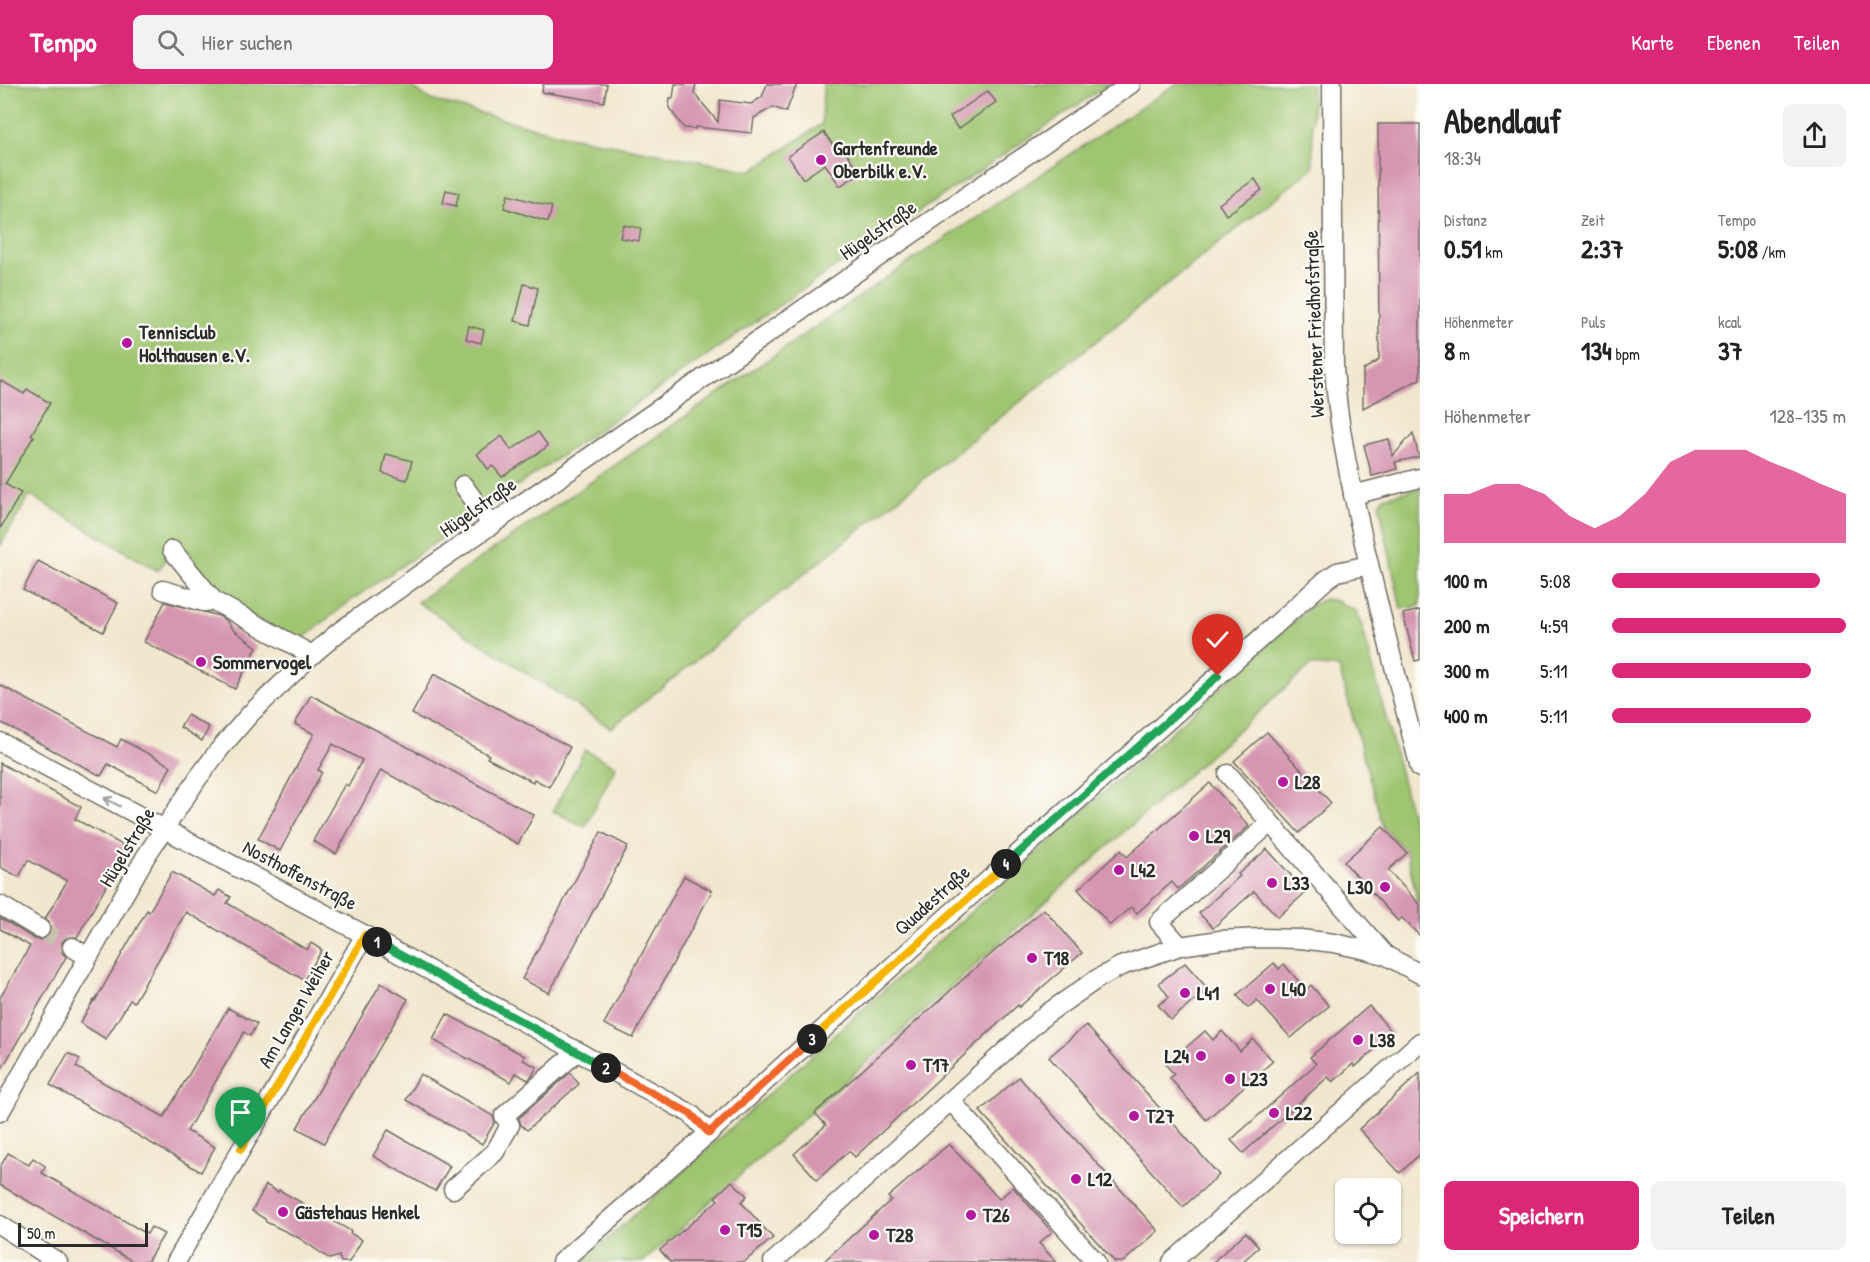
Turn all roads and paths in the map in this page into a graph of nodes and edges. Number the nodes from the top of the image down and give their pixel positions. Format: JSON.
{"nodes":[{"id":1,"x":1131,"y":84,"type":"edge"},
{"id":2,"x":1332,"y":84,"type":"edge"},
{"id":3,"x":1420,"y":478,"type":"edge"},
{"id":4,"x":463,"y":485,"type":"dead end"},
{"id":5,"x":1353,"y":495,"type":"junction"},
{"id":6,"x":492,"y":525,"type":"junction"},
{"id":7,"x":172,"y":550,"type":"dead end"},
{"id":8,"x":1369,"y":565,"type":"junction"},
{"id":9,"x":163,"y":590,"type":"dead end"},
{"id":10,"x":214,"y":601,"type":"junction"},
{"id":11,"x":312,"y":655,"type":"junction"},
{"id":12,"x":0,"y":742,"type":"edge"},
{"id":13,"x":1420,"y":768,"type":"edge"},
{"id":14,"x":1228,"y":774,"type":"dead end"},
{"id":15,"x":1270,"y":823,"type":"junction"},
{"id":16,"x":164,"y":828,"type":"junction"},
{"id":17,"x":0,"y":905,"type":"edge"},
{"id":18,"x":40,"y":929,"type":"tunnel mouth"},
{"id":19,"x":365,"y":935,"type":"junction"},
{"id":20,"x":1180,"y":946,"type":"junction"},
{"id":21,"x":72,"y":947,"type":"tunnel mouth"},
{"id":22,"x":1385,"y":955,"type":"junction"},
{"id":23,"x":88,"y":957,"type":"junction"},
{"id":24,"x":1420,"y":974,"type":"edge"},
{"id":25,"x":1420,"y":1042,"type":"edge"},
{"id":26,"x":578,"y":1052,"type":"junction"},
{"id":27,"x":951,"y":1101,"type":"junction"},
{"id":28,"x":0,"y":1112,"type":"edge"},
{"id":29,"x":709,"y":1133,"type":"junction"},
{"id":30,"x":453,"y":1190,"type":"dead end"},
{"id":31,"x":0,"y":1225,"type":"edge"},
{"id":32,"x":58,"y":1262,"type":"edge"},
{"id":33,"x":176,"y":1262,"type":"edge"},
{"id":34,"x":561,"y":1262,"type":"edge"},
{"id":35,"x":773,"y":1262,"type":"edge"},
{"id":36,"x":1096,"y":1262,"type":"edge"},
{"id":37,"x":1172,"y":1262,"type":"edge"}],
"edges":[{"from":1,"to":6,"type":"street","name":"Hügelstraße"},
{"from":2,"to":5,"type":"street","name":"Werstener Friedhofstraße"},
{"from":3,"to":5,"type":"street"},
{"from":4,"to":6,"type":"street"},
{"from":5,"to":8,"type":"street","name":"Werstener Friedhofstraße"},
{"from":6,"to":11,"type":"street","name":"Hügelstraße"},
{"from":7,"to":10,"type":"street"},
{"from":8,"to":13,"type":"street","name":"Werstener Friedhofstraße"},
{"from":8,"to":29,"type":"street","name":"Quadestraße"},
{"from":9,"to":10,"type":"street"},
{"from":10,"to":11,"type":"street"},
{"from":11,"to":16,"type":"street","name":"Hügelstraße"},
{"from":16,"to":12,"type":"street","name":"Nosthoffenstraße","one_way":true},
{"from":14,"to":15,"type":"street"},
{"from":15,"to":20,"type":"street"},
{"from":15,"to":22,"type":"street"},
{"from":16,"to":19,"type":"street","name":"Nosthoffenstraße"},
{"from":16,"to":23,"type":"street","name":"Hügelstraße"},
{"from":17,"to":18,"type":"street"},
{"from":19,"to":26,"type":"street","name":"Nosthoffenstraße"},
{"from":19,"to":33,"type":"street","name":"Am Langen Weiher"},
{"from":20,"to":22,"type":"street"},
{"from":20,"to":27,"type":"street"},
{"from":21,"to":23,"type":"street"},
{"from":22,"to":24,"type":"street"},
{"from":23,"to":28,"type":"street","name":"Hügelstraße"},
{"from":25,"to":37,"type":"street"},
{"from":26,"to":29,"type":"street","name":"Nosthoffenstraße"},
{"from":26,"to":30,"type":"street"},
{"from":27,"to":35,"type":"street"},
{"from":27,"to":36,"type":"street"},
{"from":29,"to":34,"type":"street","name":"Quadestraße"},
{"from":31,"to":32,"type":"street"}]}
